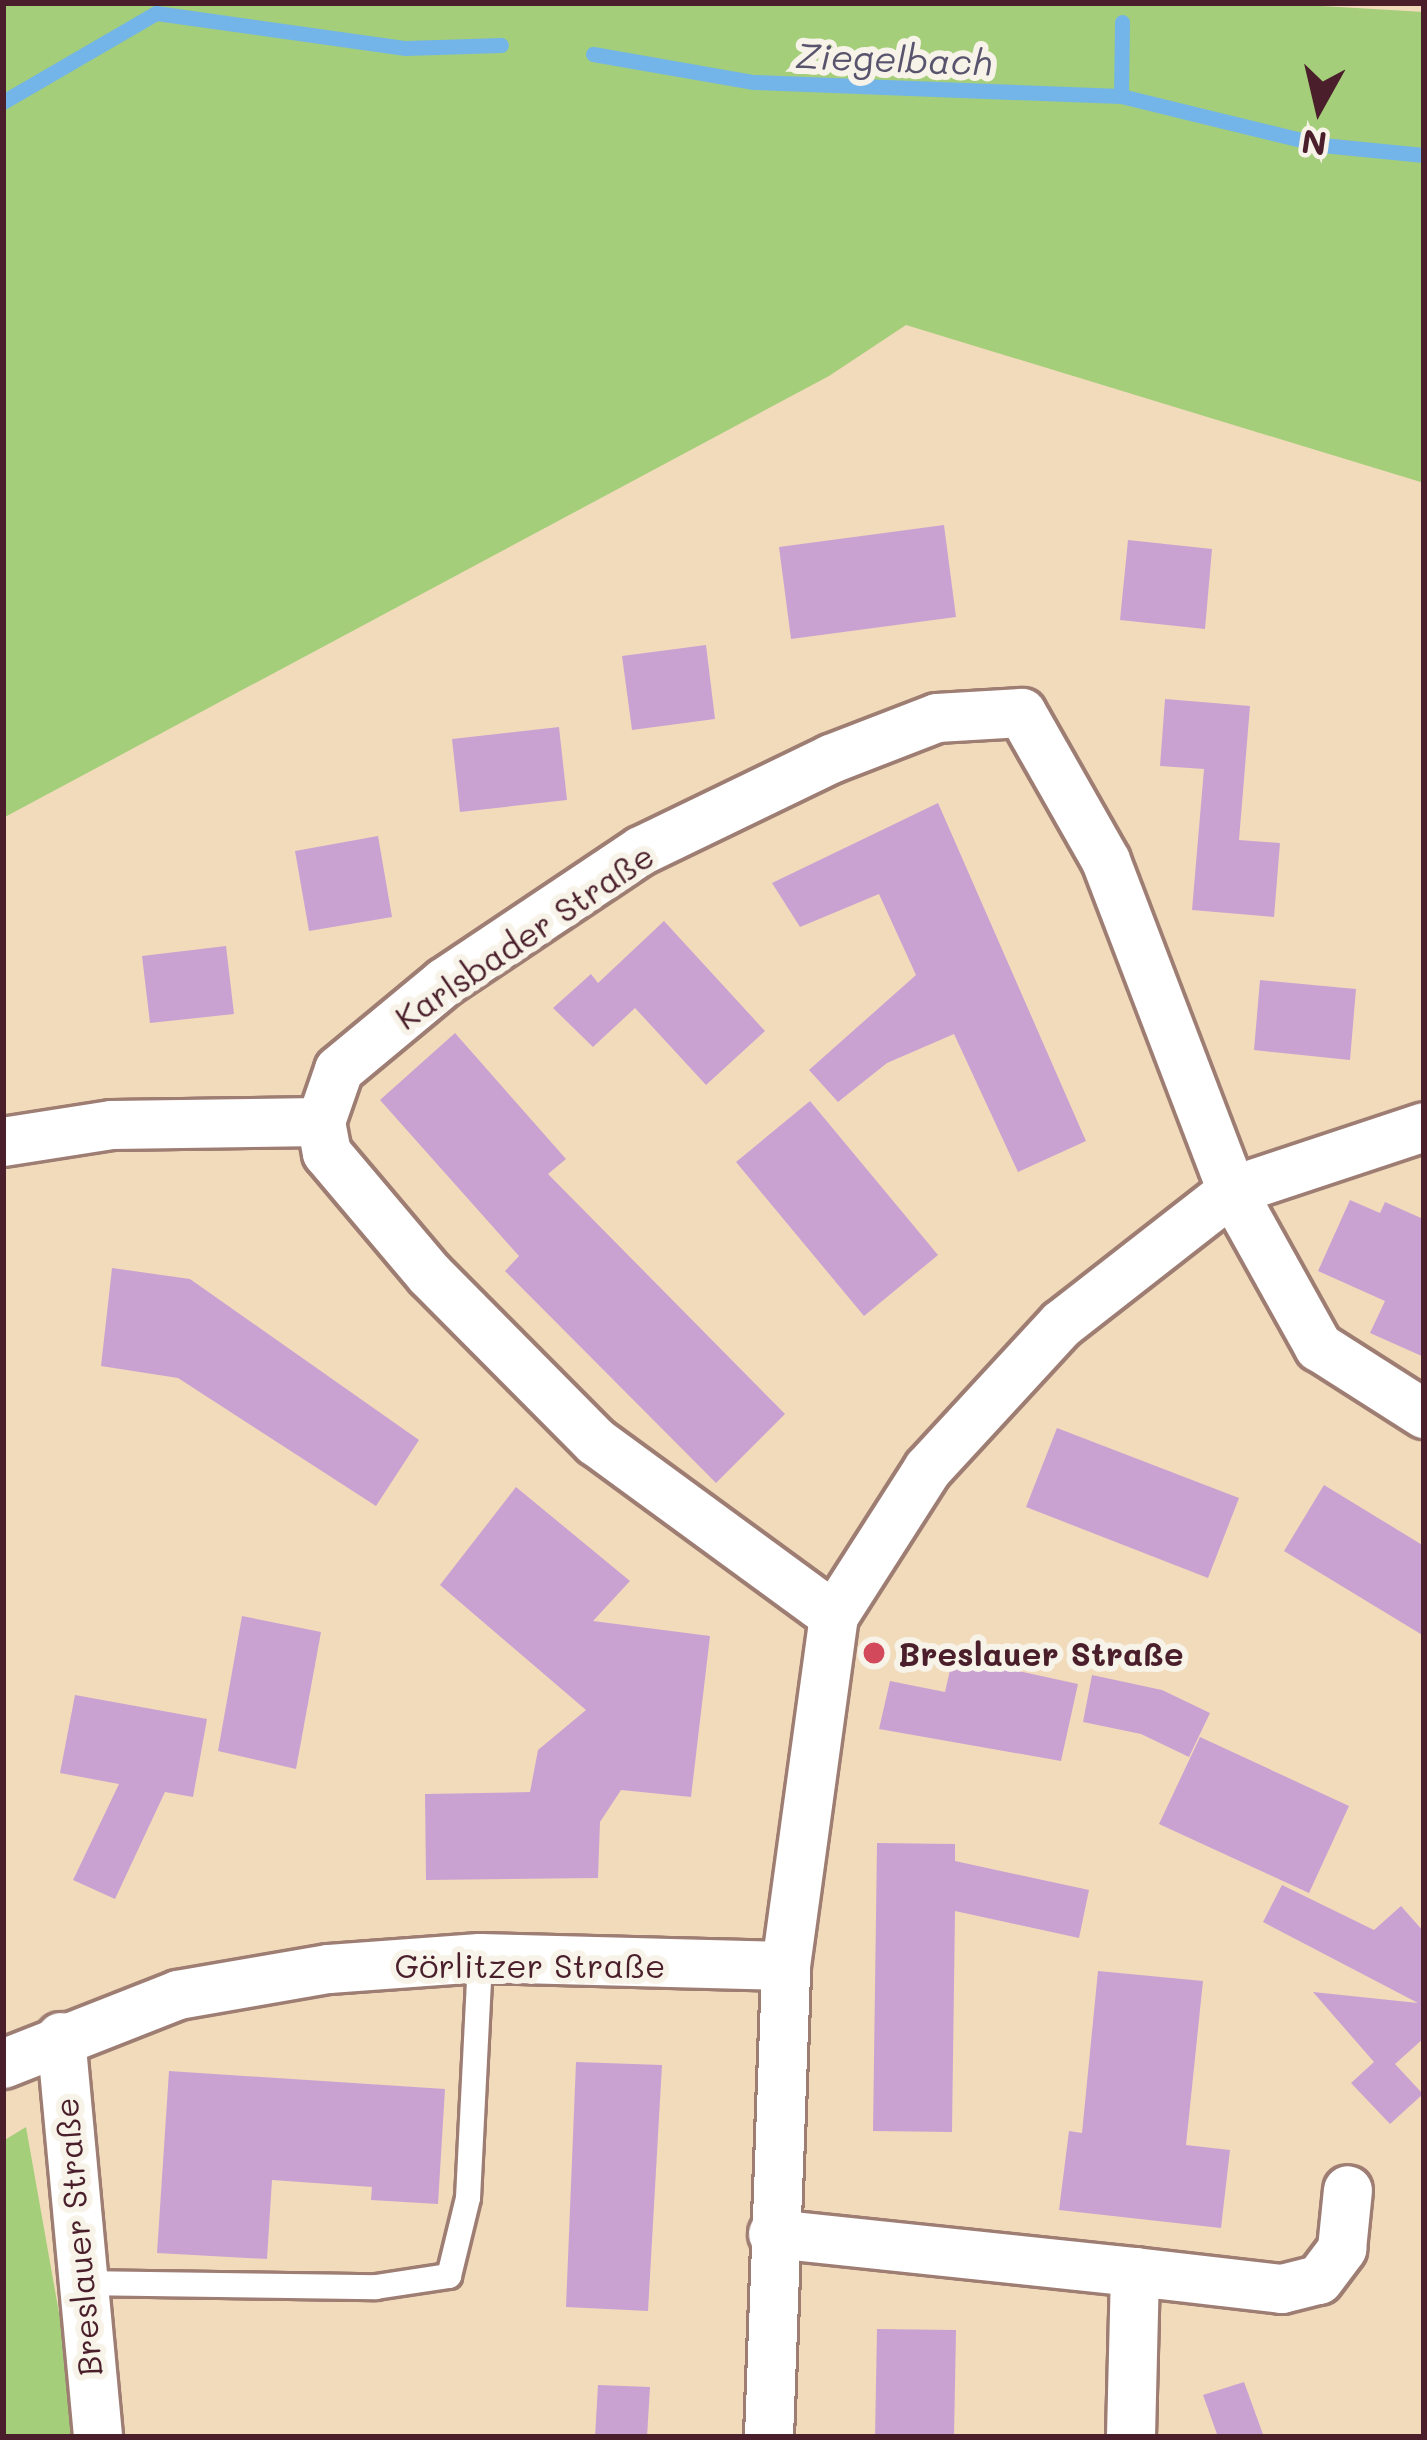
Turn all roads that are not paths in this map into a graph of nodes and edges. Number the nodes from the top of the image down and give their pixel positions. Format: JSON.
{"nodes":[{"id":1,"x":321,"y":1122,"type":"junction"},
{"id":2,"x":1424,"y":1127,"type":"edge"},
{"id":3,"x":3,"y":1142,"type":"edge"},
{"id":4,"x":1232,"y":1191,"type":"junction"},
{"id":5,"x":1424,"y":1414,"type":"edge"},
{"id":6,"x":834,"y":1616,"type":"junction"},
{"id":7,"x":480,"y":1958,"type":"junction"},
{"id":8,"x":786,"y":1966,"type":"junction"},
{"id":9,"x":61,"y":2038,"type":"junction"},
{"id":10,"x":3,"y":2064,"type":"edge"},
{"id":11,"x":1348,"y":2190,"type":"dead end"},
{"id":12,"x":773,"y":2234,"type":"junction"},
{"id":13,"x":1135,"y":2272,"type":"junction"},
{"id":14,"x":79,"y":2283,"type":"junction"},
{"id":15,"x":98,"y":2437,"type":"edge"},
{"id":16,"x":769,"y":2437,"type":"edge"},
{"id":17,"x":1131,"y":2437,"type":"edge"}],
"edges":[{"from":1,"to":3,"type":"street"},
{"from":1,"to":4,"type":"street","name":"Karlsbader Straße"},
{"from":1,"to":6,"type":"street"},
{"from":2,"to":4,"type":"street"},
{"from":4,"to":5,"type":"street"},
{"from":4,"to":6,"type":"street"},
{"from":6,"to":8,"type":"street"},
{"from":7,"to":8,"type":"street","name":"Görlitzer Straße"},
{"from":7,"to":9,"type":"street","name":"Görlitzer Straße"},
{"from":7,"to":14,"type":"lane"},
{"from":8,"to":12,"type":"street"},
{"from":9,"to":10,"type":"street","name":"Görlitzer Straße"},
{"from":9,"to":14,"type":"street","name":"Breslauer Straße"},
{"from":11,"to":13,"type":"street"},
{"from":12,"to":13,"type":"street"},
{"from":12,"to":16,"type":"street"},
{"from":13,"to":17,"type":"street"},
{"from":14,"to":15,"type":"street","name":"Breslauer Straße"}]}
